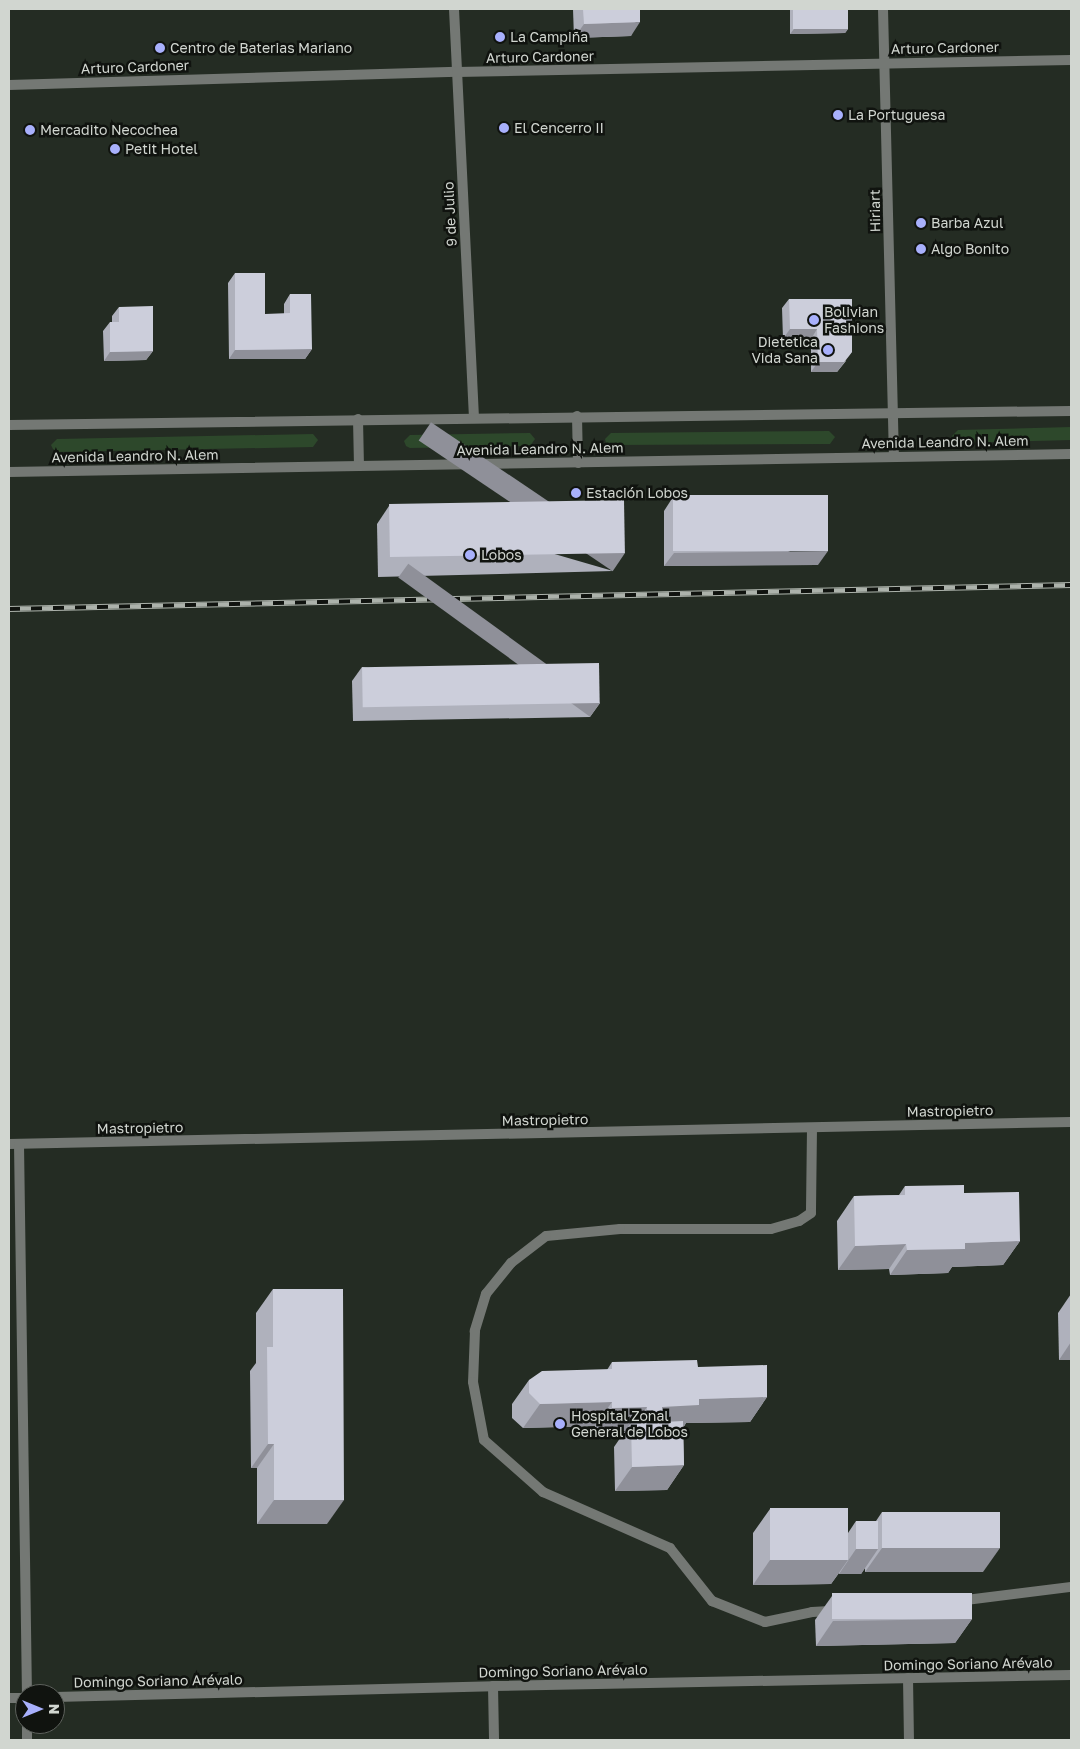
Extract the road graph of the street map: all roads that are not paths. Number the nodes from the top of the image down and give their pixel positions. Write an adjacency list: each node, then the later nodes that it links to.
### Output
1 (454, 9): 5 (street, 9 de Julio)
2 (883, 9): 4 (street, Hiriart)
3 (1071, 60): 4 (street, Arturo Cardoner)
4 (885, 62): 5 (street, Arturo Cardoner); 8 (street, Hiriart)
5 (457, 72): 6 (street, Arturo Cardoner); 10 (street, 9 de Julio)
6 (9, 84)
7 (1071, 411): 8 (street, Avenida Leandro N. Alem)
8 (894, 414): 9 (street, Avenida Leandro N. Alem); 14 (street, Hiriart)
9 (576, 416): 10 (street, Avenida Leandro N. Alem); 15 (street)
10 (474, 418): 11 (street, Avenida Leandro N. Alem)
11 (358, 419): 12 (street, Avenida Leandro N. Alem); 16 (street)
12 (9, 425)
13 (1071, 454): 14 (street, Avenida Leandro N. Alem)
14 (894, 456): 15 (street, Avenida Leandro N. Alem)
15 (578, 462): 16 (street, Avenida Leandro N. Alem)
16 (359, 466): 17 (street, Avenida Leandro N. Alem)
17 (9, 472)
18 (1071, 1122): 19 (street, Mastropietro)
19 (812, 1128): 20 (street, Mastropietro); 23 (street)
20 (14, 1144): 26 (street)
21 (1071, 1586): 22 (street)
22 (943, 1603)
23 (849, 1610)
24 (1071, 1675): 25 (street, Domingo Soriano Arévalo)
25 (908, 1678): 27 (street, Domingo Soriano Arévalo); 30 (street)
26 (27, 1684)
27 (493, 1686): 28 (street, Domingo Soriano Arévalo); 29 (street)
28 (65, 1697)
29 (494, 1740)
30 (909, 1740)

